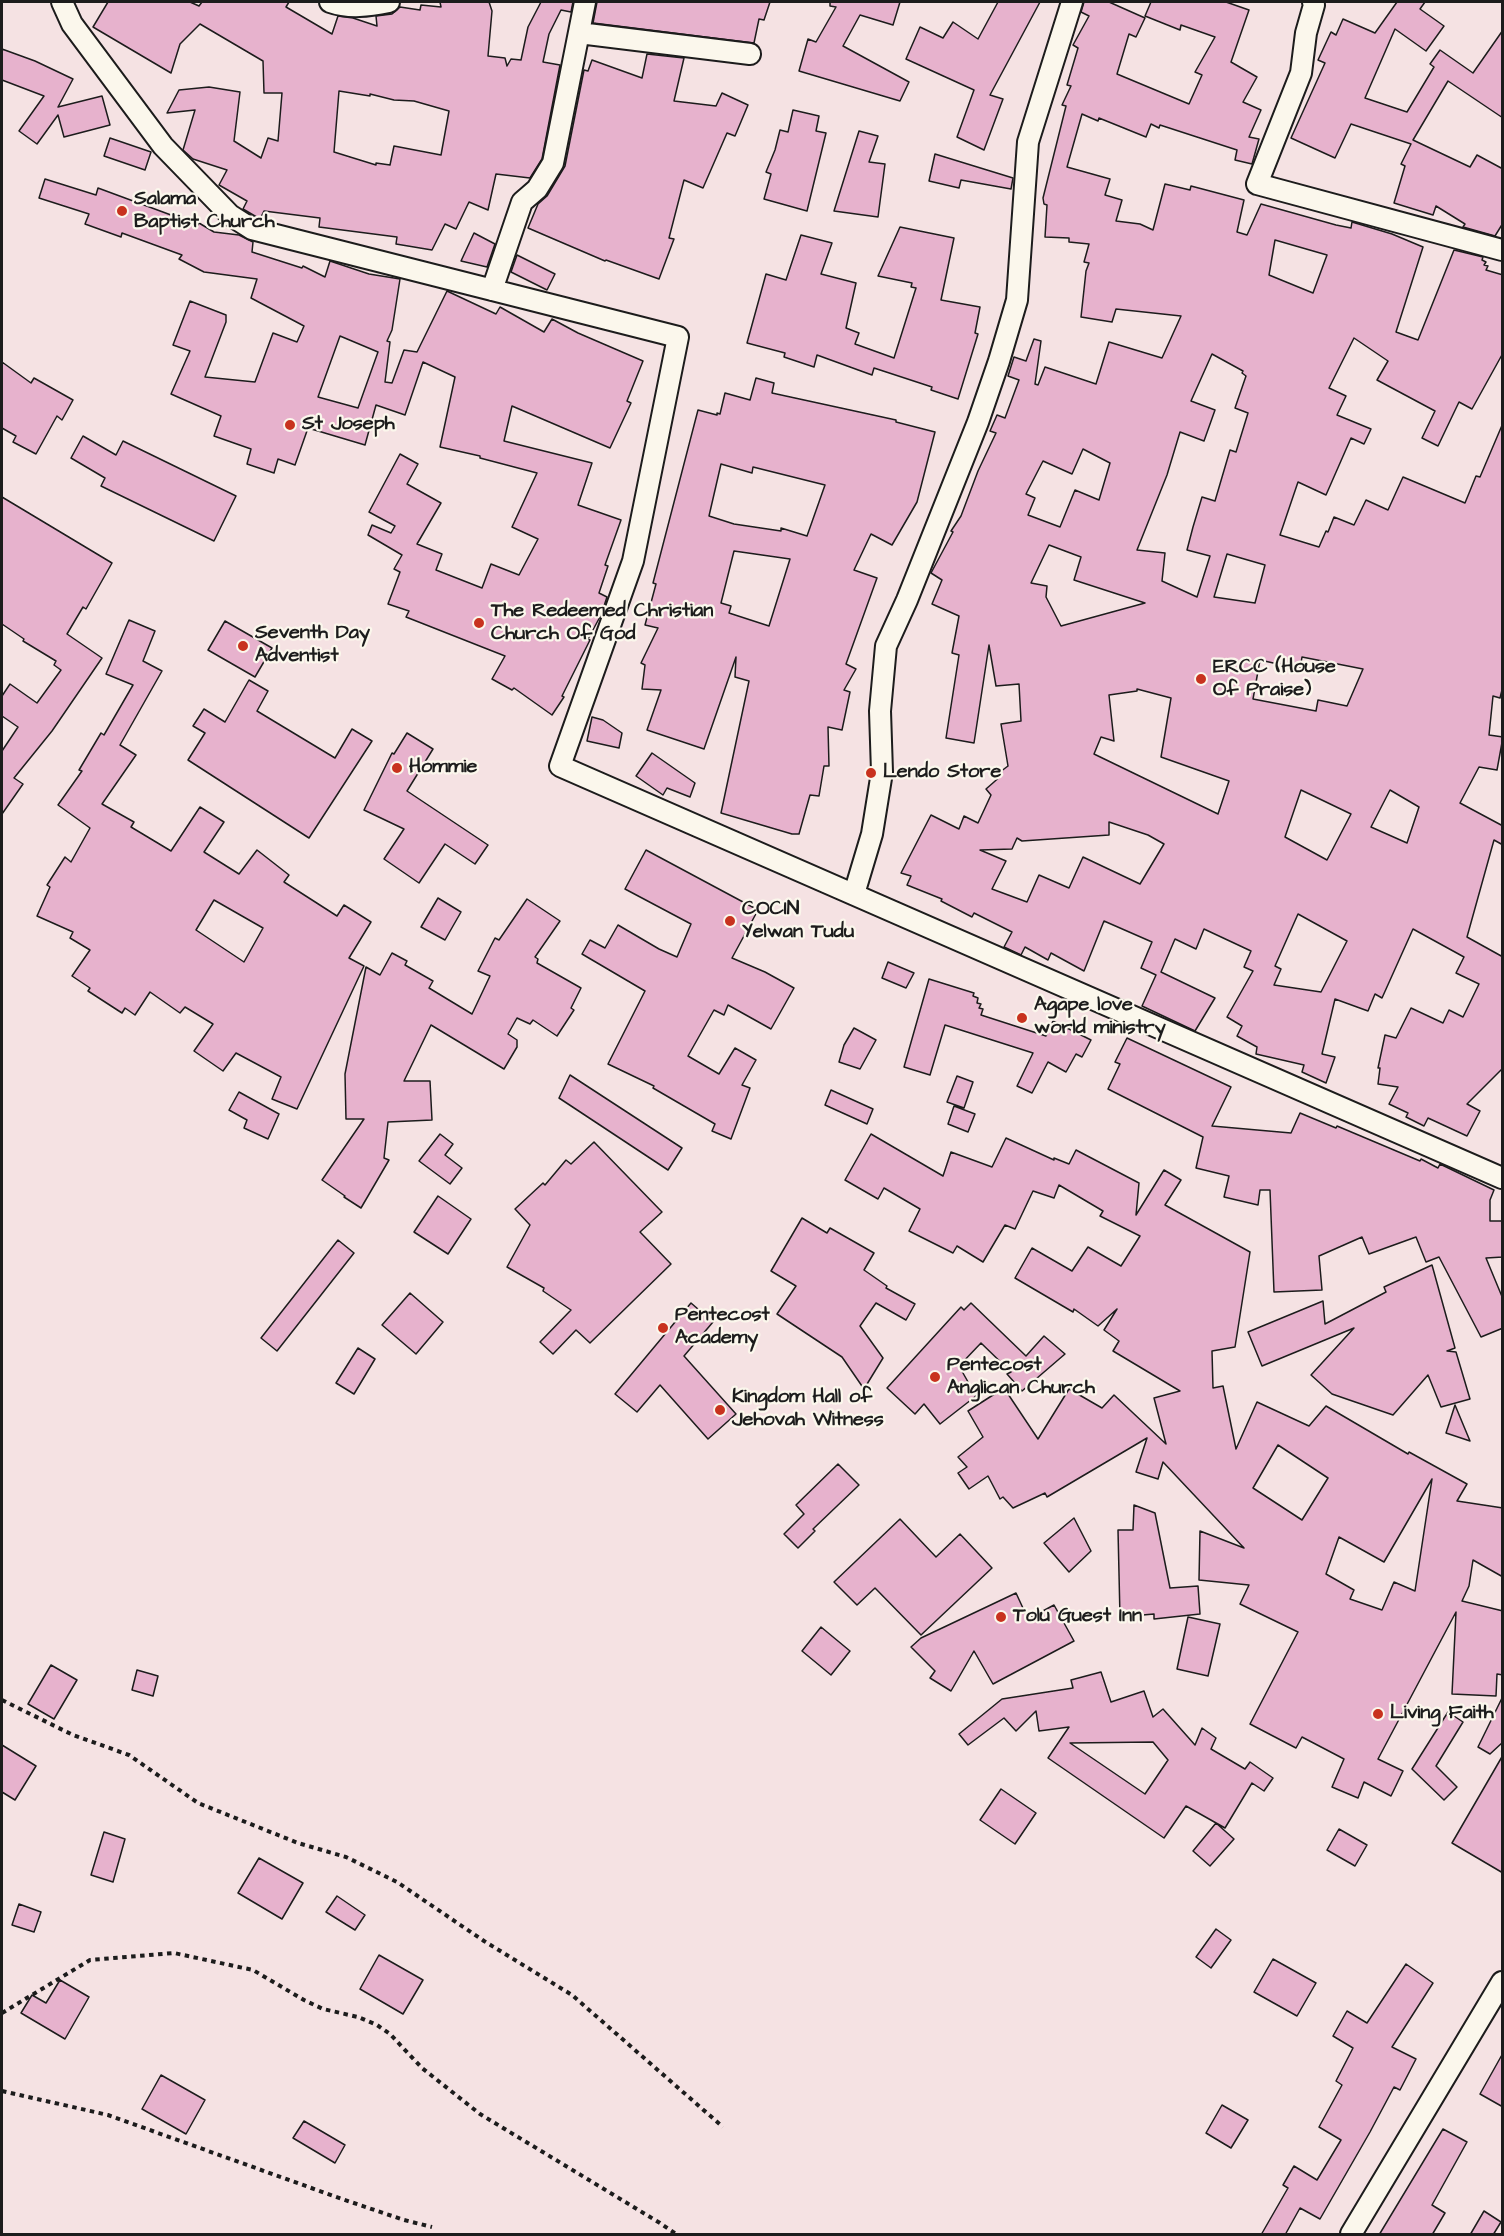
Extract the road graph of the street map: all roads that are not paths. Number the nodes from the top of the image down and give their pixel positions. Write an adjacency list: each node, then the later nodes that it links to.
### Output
1 (62, 2): 10 (street)
2 (330, 2): 3 (street)
3 (389, 2)
4 (585, 2): 7 (street)
5 (1072, 2): 11 (street)
6 (1313, 2): 9 (street)
7 (579, 33): 8 (street); 10 (street)
8 (750, 54)
9 (1503, 250)
10 (492, 290): 11 (street)
11 (854, 894): 12 (street)
12 (1503, 1178)
13 (1503, 1982): 14 (street)
14 (1351, 2235)

